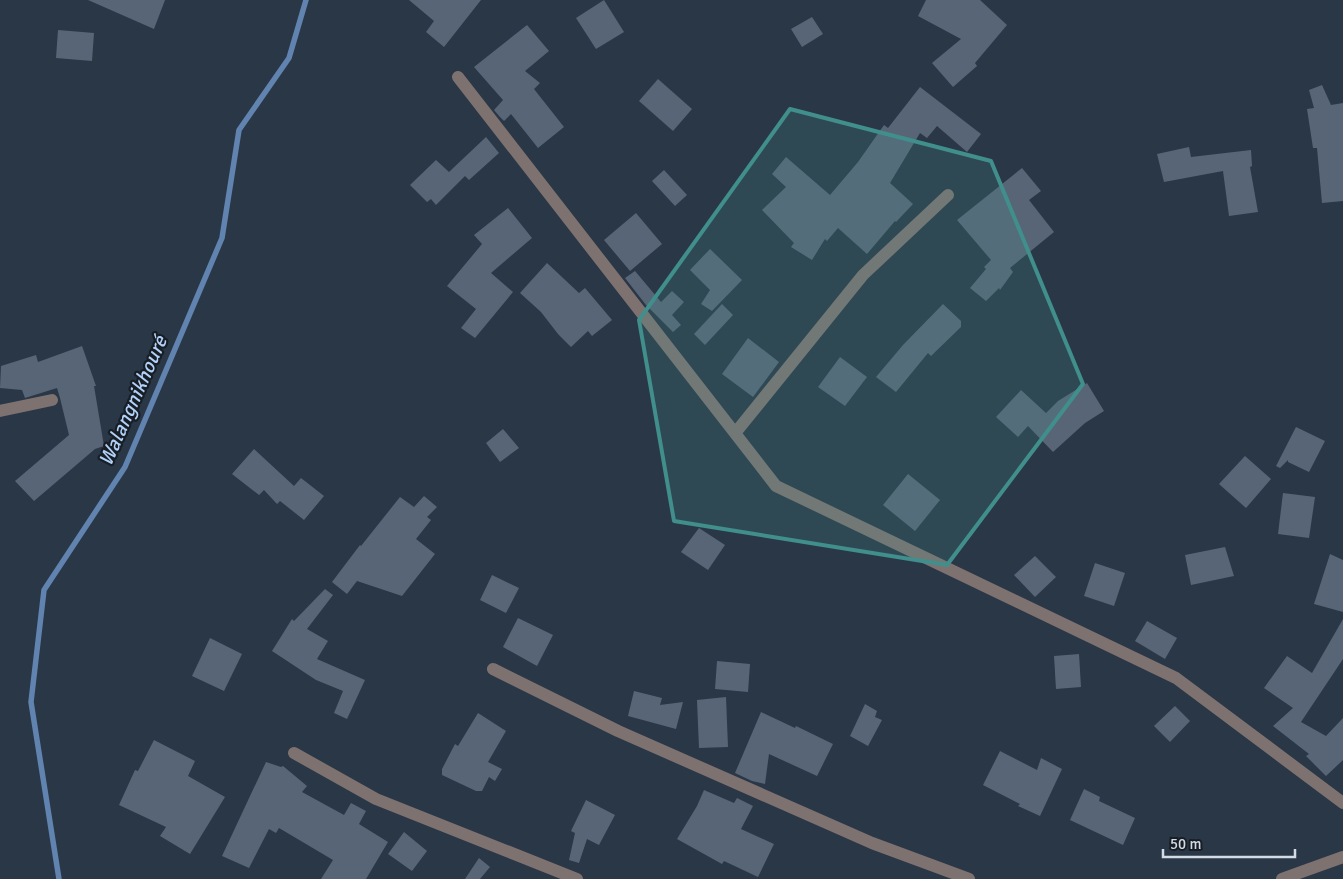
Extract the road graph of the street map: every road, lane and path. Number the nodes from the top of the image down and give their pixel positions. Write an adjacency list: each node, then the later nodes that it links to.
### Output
1 (458, 77): 5 (street)
2 (948, 195): 5 (street)
3 (52, 400): 4 (street)
4 (0, 411)
5 (736, 432): 8 (street)
6 (493, 669): 11 (street)
7 (294, 752): 10 (street)
8 (1343, 803)
9 (1343, 857): 12 (street)
10 (577, 879)
11 (969, 879)
12 (1282, 879)

